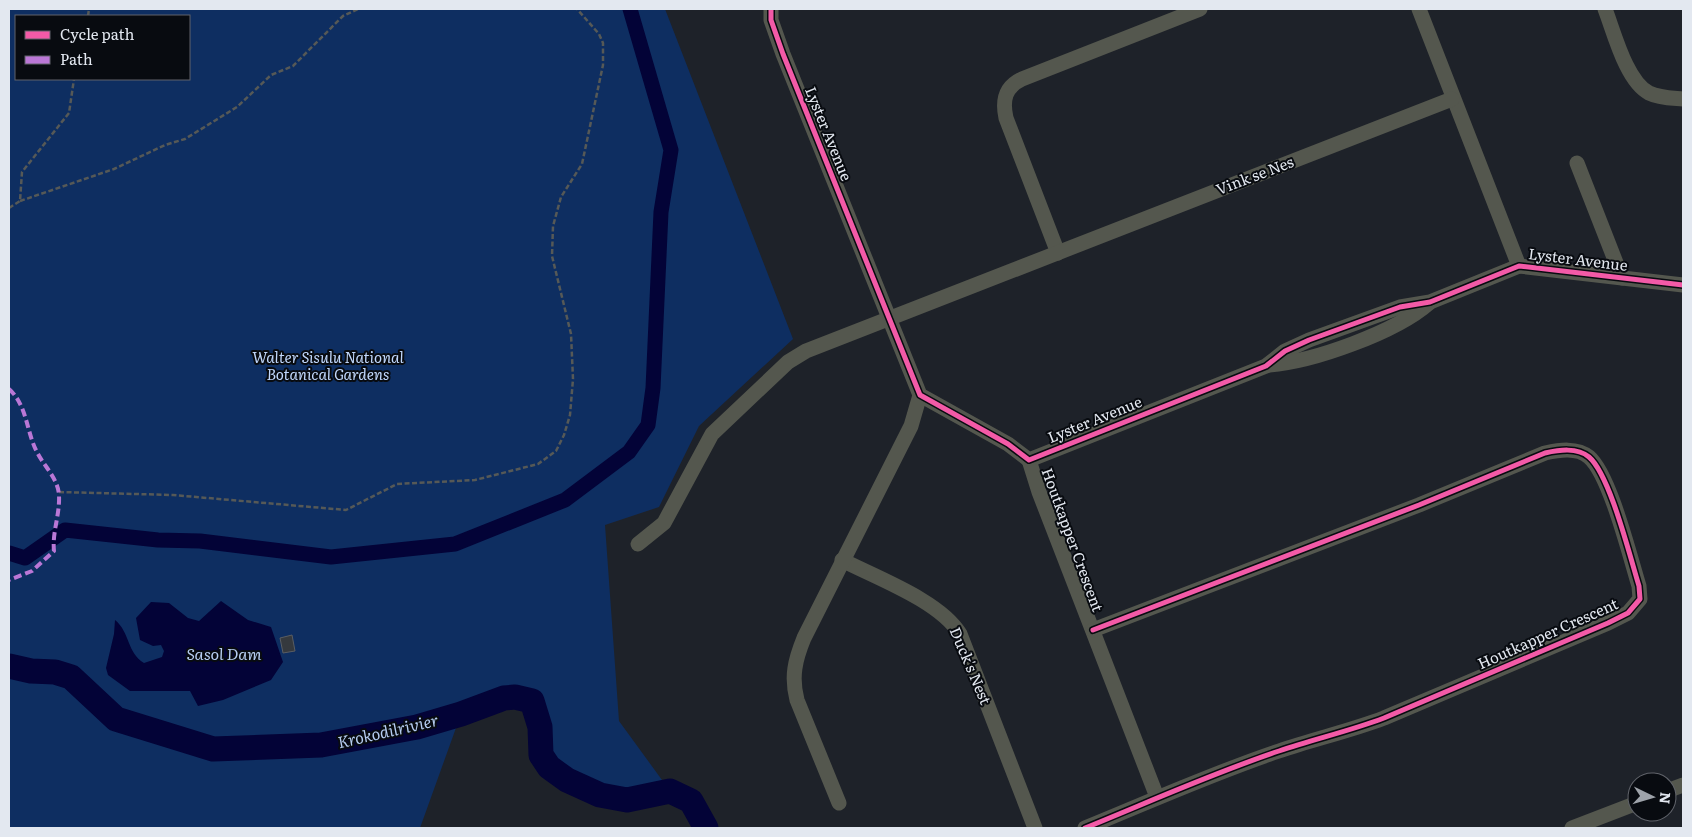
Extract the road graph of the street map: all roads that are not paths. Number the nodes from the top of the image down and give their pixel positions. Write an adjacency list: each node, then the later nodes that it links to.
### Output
1 (771, 9): 12 (street, Lyster Avenue)
2 (1200, 9): 8 (street)
3 (1419, 9): 5 (street)
4 (1605, 9): 6 (street)
5 (1452, 99): 8 (street, Vink se Nes); 9 (street)
6 (1683, 99)
7 (1577, 163): 10 (street)
8 (1058, 253): 12 (street, Vink se Nes)
9 (1519, 266): 10 (street, Lyster Avenue); 14 (street, Lyster Avenue)
10 (1622, 278): 11 (street, Lyster Avenue)
11 (1683, 285)
12 (888, 318): 13 (street, Lyster Avenue); 15 (street, Vink se Nes)
13 (920, 395): 14 (street); 16 (street)
14 (1029, 460): 17 (street, Houtkapper Crescent)
15 (638, 544)
16 (842, 560): 19 (street); 22 (street, Duck's Nest)
17 (1093, 630): 18 (street, Houtkapper Crescent); 18 (street, Houtkapper Crescent)
18 (1157, 797): 23 (street, Houtkapper Crescent)
19 (839, 803)
20 (1627, 807): 21 (street)
21 (1580, 827)
22 (1035, 828)
23 (1085, 828)

